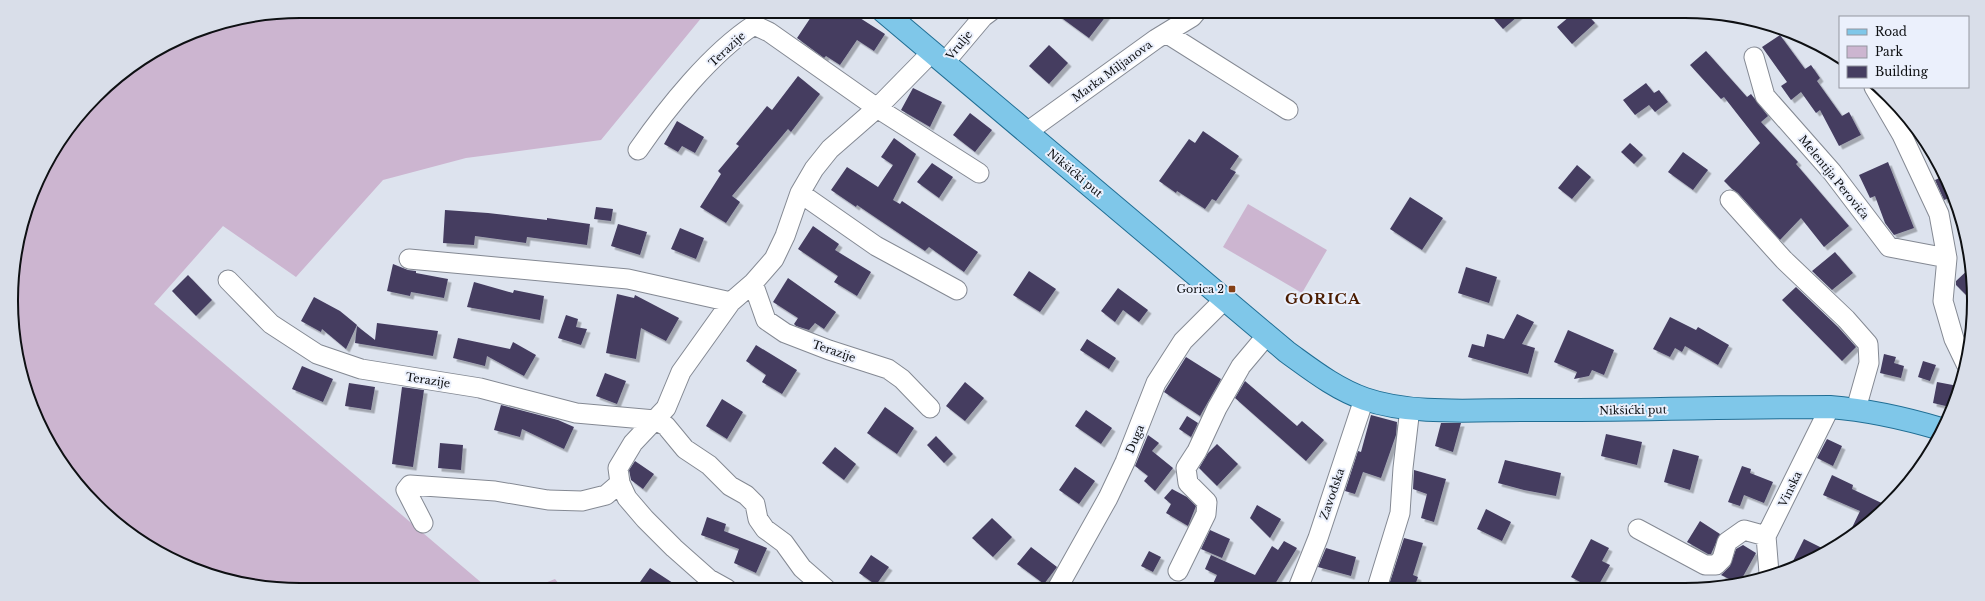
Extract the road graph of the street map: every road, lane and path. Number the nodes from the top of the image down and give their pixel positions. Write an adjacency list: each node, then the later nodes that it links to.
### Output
1 (891, 18): 5 (main road, Nikšićki put)
2 (982, 18): 5 (street, Vrulje)
3 (1190, 18): 4 (street, Marka Miljanova)
4 (1166, 33): 9 (street); 10 (street, Marka Miljanova)
5 (938, 57): 8 (street); 10 (main road, Nikšićki put)
6 (1754, 57): 16 (street, Melentija Perovića)
7 (1880, 97): 16 (street)
8 (877, 108): 11 (street, Terazije); 12 (street, Terazije); 13 (street)
9 (1288, 110)
10 (1027, 132): 20 (main road, Nikšićki put)
11 (638, 150)
12 (979, 173)
13 (800, 193): 18 (street); 19 (street)
14 (1730, 200): 28 (street)
15 (409, 258): 21 (street)
16 (1947, 258): 23 (street)
17 (228, 280): 29 (street, Terazije)
18 (753, 283): 21 (street); 26 (street, Terazije)
19 (957, 290)
20 (1225, 299): 22 (main road, Nikšićki put); 39 (street, Duga)
21 (731, 302): 29 (street)
22 (1267, 335): 24 (main road, Nikšićki put); 36 (street)
23 (1962, 356)
24 (1364, 399): 27 (main road, Nikšićki put); 40 (street, Zavođska)
25 (1830, 407): 27 (main road, Nikšićki put); 28 (main road, Nikšićki put); 34 (street, Vinska)
26 (930, 408)
27 (1410, 408): 41 (street)
28 (1856, 409): 30 (main road, Nikšićki put)
29 (654, 420): 31 (street); 38 (street, Terazije)
30 (1937, 428)
31 (620, 483): 32 (street); 37 (street)
32 (423, 523)
33 (1638, 529): 34 (street)
34 (1766, 536): 35 (street)
35 (1769, 570)
36 (1178, 571)
37 (716, 583)
38 (819, 583)
39 (1060, 583)
40 (1300, 583)
41 (1379, 583)

